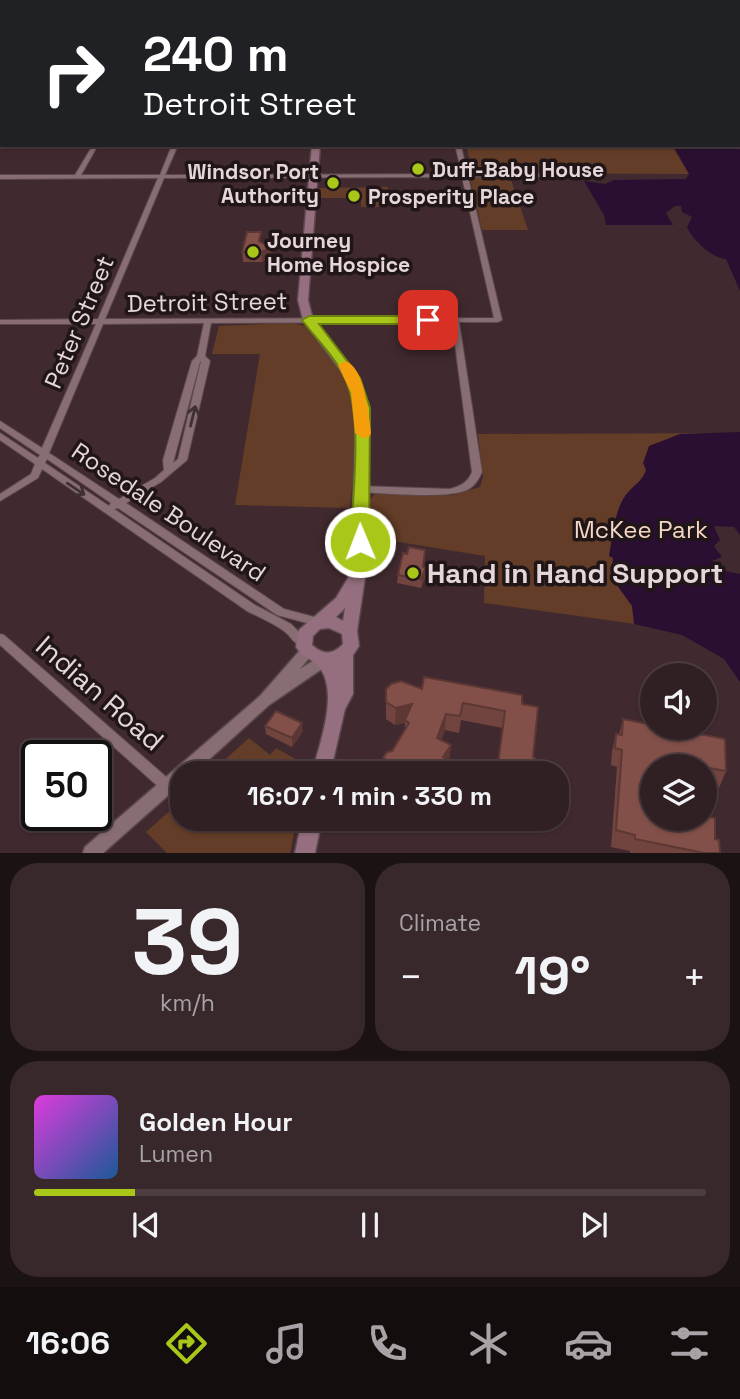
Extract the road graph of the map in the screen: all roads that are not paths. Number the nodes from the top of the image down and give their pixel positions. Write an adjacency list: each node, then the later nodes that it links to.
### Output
1 (95, 147): 9 (street)
2 (174, 147): 10 (street, Peter Street)
3 (316, 147): 6 (main road)
4 (458, 147): 7 (street)
5 (578, 175): 7 (street)
6 (313, 176): 7 (street); 10 (street); 11 (main road)
7 (465, 176): 12 (street, Detroit Street)
8 (0, 177): 9 (street)
9 (77, 177): 10 (street)
10 (162, 177): 15 (street, Peter Street)
11 (309, 320): 12 (street, Detroit Street); 13 (street, Detroit Street); 21 (main road)
12 (455, 320): 21 (street)
13 (208, 321): 15 (street, Detroit Street); 16 (street)
14 (0, 322): 15 (street, Detroit Street)
15 (100, 322): 19 (street, Peter Street)
16 (201, 357): 20 (street); 20 (street, one-way to 16)
17 (0, 424): 19 (street, Rosedale Boulevard)
18 (0, 436): 19 (street, Rosedale Boulevard)
19 (42, 458): 22 (street, Peter Street); 23 (street, Rosedale Boulevard); 24 (street, Rosedale Boulevard, one-way to 24)
20 (168, 470): 23 (street)
21 (359, 489): 25 (main road)
22 (0, 498)
23 (118, 503): 24 (street); 26 (street, Rosedale Boulevard)
24 (107, 510): 29 (street, Rosedale Boulevard)
25 (360, 564): 26 (main road); 27 (main road)
26 (320, 623): 27 (main road); 29 (main road)
27 (349, 631): 30 (main road)
28 (0, 638): 35 (street, Indian Road)
29 (305, 648): 31 (main road); 32 (street)
30 (345, 654): 31 (main road); 33 (main road)
31 (324, 660): 32 (street); 33 (main road)
32 (264, 701): 35 (street)
33 (337, 708): 34 (main road)
34 (324, 761)
35 (167, 786): 37 (street)
36 (310, 831): 38 (main road)
37 (91, 853)
38 (306, 853)

